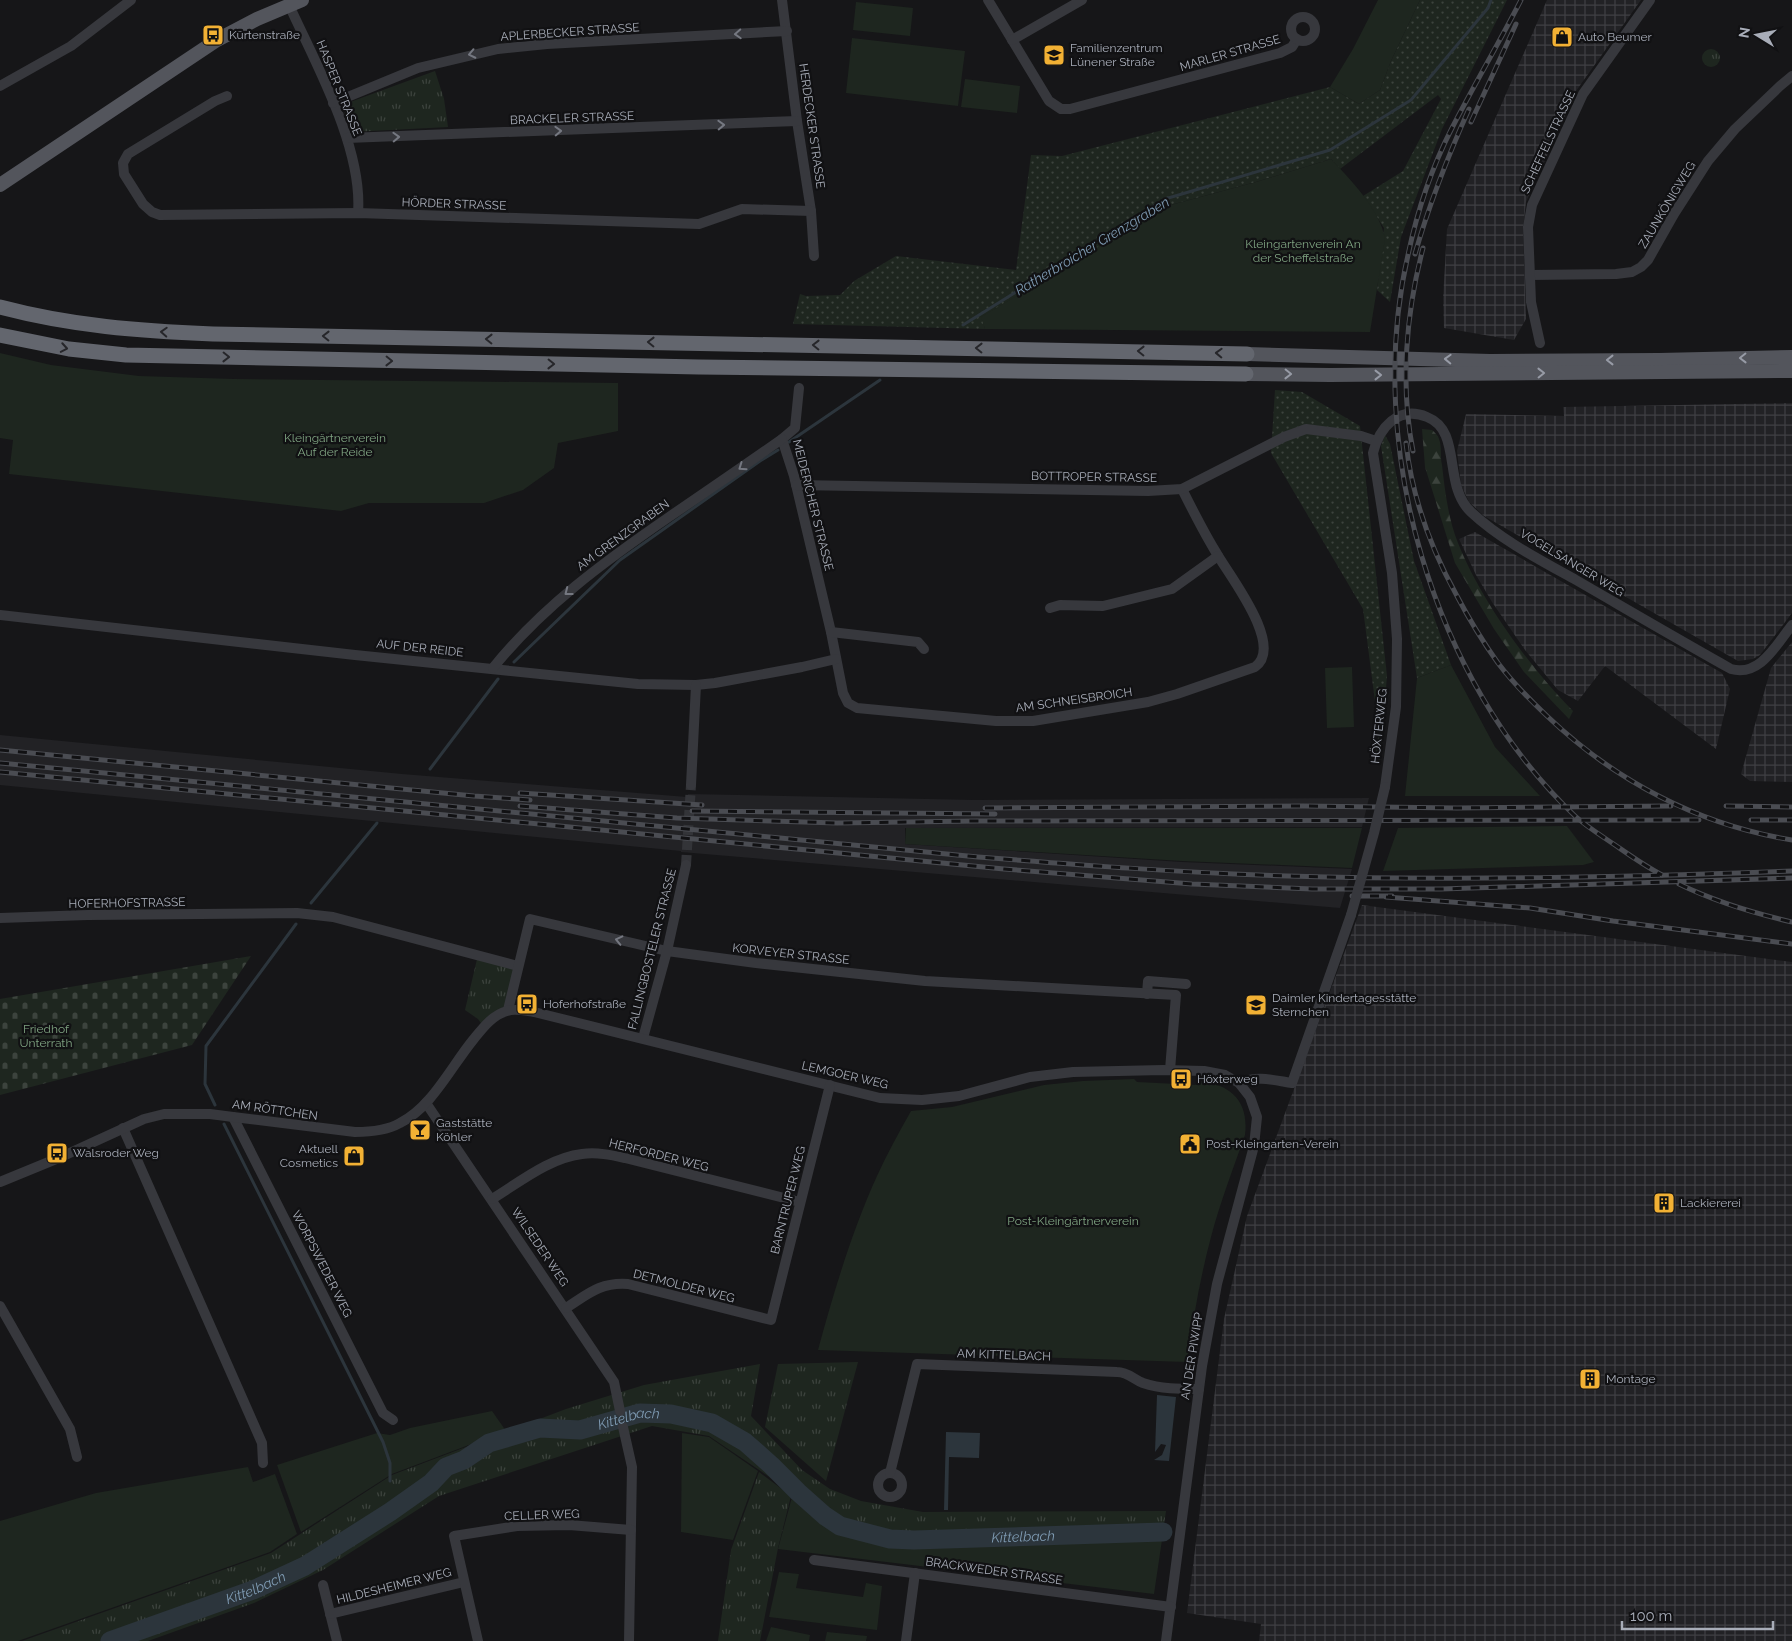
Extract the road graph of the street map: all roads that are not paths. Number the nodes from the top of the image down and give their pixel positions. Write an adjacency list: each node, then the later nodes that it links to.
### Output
1 (131, 0): 12 (street)
2 (302, 0): 7 (main road)
3 (782, 0): 8 (street, HERDECKER STRASSE)
4 (988, 0): 10 (street, MARLER STRASSE)
5 (1082, 0): 10 (street)
6 (1650, 0): 21 (street, SCHEFFELSTRASSE)
7 (289, 5): 14 (street, HASPER STRASSE); 17 (main road)
8 (787, 31): 14 (street, APLERBECKER STRASSE, one-way to 14); 15 (street, HERDECKER STRASSE)
9 (1297, 39): 10 (street, MARLER STRASSE)
10 (1012, 40)
11 (1792, 76): 21 (street, ZAUNKÖNIGWEG)
12 (0, 86)
13 (227, 96): 19 (street, HÖRDER STRASSE)
14 (333, 103): 16 (street, HASPER STRASSE)
15 (797, 121): 16 (street, BRACKELER STRASSE, one-way to 15); 18 (street, HERDECKER STRASSE)
16 (347, 138): 19 (street, HASPER STRASSE)
17 (0, 185)
18 (811, 211): 19 (street, HÖRDER STRASSE); 20 (street, HERDECKER STRASSE)
19 (358, 213)
20 (814, 256)
21 (1530, 275): 24 (street, SCHEFFELSTRASSE)
22 (0, 307): 25 (highway, one-way to 22)
23 (0, 335): 28 (highway, one-way to 28)
24 (1540, 343)
25 (1247, 354): 26 (main road, one-way to 25)
26 (1792, 357)
27 (1792, 371): 28 (main road, one-way to 27)
28 (1246, 374)
29 (799, 388): 30 (street, MEIDERICHER STRASSE)
30 (782, 439): 32 (street, MEIDERICHER STRASSE); 41 (street, AM GRENZGRABEN, one-way to 41)
31 (1376, 441): 33 (street, BOTTROPER STRASSE); 37 (street, VOGELSANGER WEG); 53 (street, HÖXTERWEG, bridge)
32 (796, 485): 33 (street, BOTTROPER STRASSE); 38 (street, MEIDERICHER STRASSE)
33 (1182, 489): 34 (street)
34 (1218, 556): 35 (street); 40 (street, AM SCHNEISBROICH)
35 (1050, 608)
36 (0, 614): 41 (street, AUF DER REIDE)
37 (1792, 625)
38 (831, 632): 39 (street); 40 (street, MEIDERICHER STRASSE)
39 (924, 649)
40 (836, 658): 42 (street, AUF DER REIDE)
41 (493, 668): 42 (street, AUF DER REIDE)
42 (696, 685): 43 (street)
43 (690, 786)
44 (686, 865): 46 (street, FALLINGBOSTELER STRASSE)
45 (0, 918): 47 (street, HOFERHOFSTRASSE)
46 (667, 951): 47 (street, KORVEYER STRASSE, one-way to 47); 48 (street, KORVEYER STRASSE); 51 (street, FALLINGBOSTELER STRASSE)
47 (518, 966): 50 (street, KORVEYER STRASSE)
48 (1147, 994): 49 (street, KORVEYER STRASSE); 49 (street)
49 (1176, 996): 52 (street)
50 (508, 1010): 51 (street, LEMGOER WEG); 55 (street, AM RÖTTCHEN)
51 (643, 1038): 54 (street, LEMGOER WEG)
52 (1170, 1070): 53 (street, LEMGOER WEG); 54 (street, LEMGOER WEG)
53 (1239, 1083): 64 (street, AN DER PIWIPP)
54 (830, 1085): 60 (street, BARNTRUPER WEG)
55 (426, 1103): 56 (street, AM RÖTTCHEN); 59 (street, WILSEDER WEG)
56 (233, 1117): 57 (street, AM RÖTTCHEN); 66 (street, WORPSWEDER WEG)
57 (123, 1128): 58 (street, AM RÖTTCHEN); 69 (street)
58 (0, 1182)
59 (492, 1199): 60 (street, HERFORDER WEG); 62 (street, WILSEDER WEG)
60 (800, 1202): 63 (street, BARNTRUPER WEG)
61 (0, 1306): 68 (street)
62 (566, 1308): 63 (street, DETMOLDER WEG); 65 (street, WILSEDER WEG)
63 (771, 1320)
64 (1199, 1389): 70 (street, AM KITTELBACH); 76 (street, AN DER PIWIPP)
65 (620, 1411)
66 (393, 1420)
67 (623, 1426): 71 (street)
68 (76, 1457)
69 (263, 1462)
70 (890, 1473)
71 (631, 1530): 74 (street, CELLER WEG); 80 (street)
72 (814, 1560): 73 (street, BRACKWEDER STRASSE)
73 (915, 1573): 76 (street, BRACKWEDER STRASSE); 81 (street)
74 (464, 1582): 77 (street, HILDESHEIMER WEG); 79 (street)
75 (323, 1585): 77 (street)
76 (1171, 1607): 82 (street, AN DER PIWIPP)
77 (330, 1614): 78 (street)
78 (337, 1641)
79 (478, 1641)
80 (629, 1641)
81 (906, 1641)
82 (1166, 1641)

